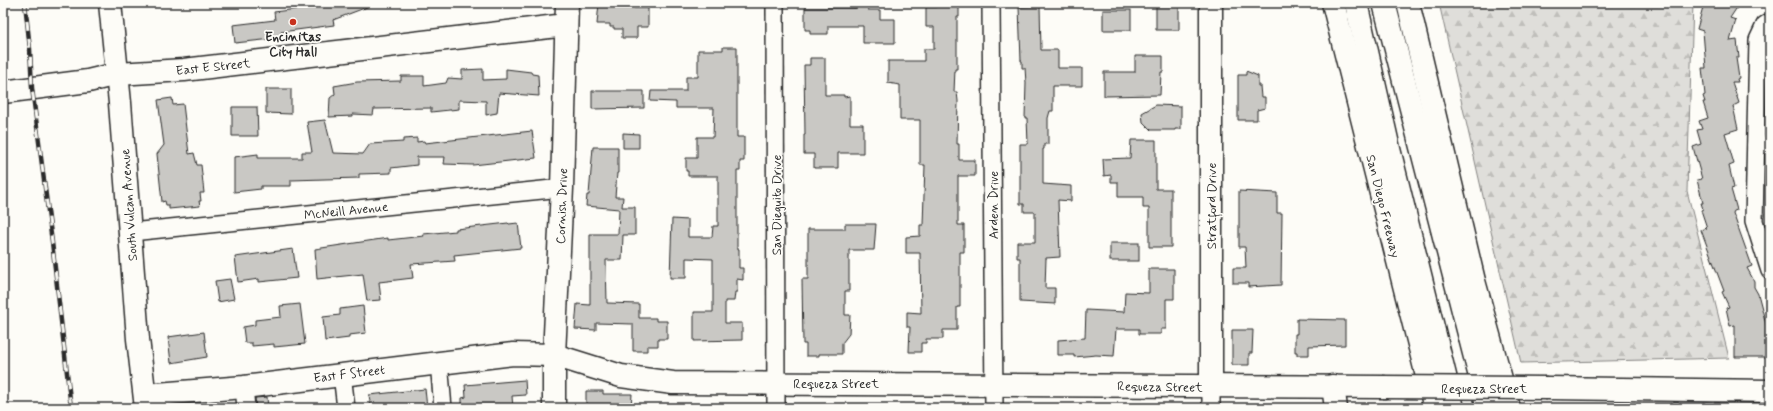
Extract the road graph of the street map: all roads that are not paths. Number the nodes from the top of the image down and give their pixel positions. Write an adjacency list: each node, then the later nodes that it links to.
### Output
1 (110, 3): 13 (main road, South Vulcan Avenue)
2 (567, 3): 12 (main road, Cornish Drive)
3 (775, 3): 24 (street, San Dieguito Drive)
4 (991, 3): 25 (street, Arden Drive)
5 (1211, 3): 26 (main road, Stratford Drive)
6 (1325, 3): 16 (main road)
7 (1333, 3): 16 (main road, San Diego Freeway)
8 (1356, 3): 39 (main road)
9 (1384, 3): 40 (main road)
10 (1408, 3): 41 (main road)
11 (1770, 22): 15 (street)
12 (566, 25): 13 (main road, East E Street); 17 (main road, Cornish Drive)
13 (117, 74): 14 (main road, East E Street); 18 (main road, South Vulcan Avenue)
14 (3, 92)
15 (1763, 145): 19 (street)
16 (1378, 179): 38 (main road, San Diego Freeway)
17 (562, 188): 18 (street, McNeill Avenue); 21 (main road, Cornish Drive)
18 (131, 232): 30 (main road, South Vulcan Avenue)
19 (1767, 254): 20 (street)
20 (1770, 271)
21 (554, 355): 22 (main road, East F Street); 24 (main road, Requeza Street); 33 (main road, Cornish Drive)
22 (439, 362): 23 (main road, East F Street); 32 (street)
23 (342, 374): 29 (main road, East F Street); 31 (street)
24 (776, 383): 25 (main road, Requeza Street); 34 (street, San Dieguito Drive)
25 (994, 384): 26 (main road, Requeza Street); 35 (street, Arden Drive)
26 (1211, 386): 27 (main road, Requeza Street); 36 (street, Stratford Drive)
27 (1333, 386): 28 (main road, Requeza Street, bridge); 37 (main road)
28 (1770, 390)
29 (245, 397): 30 (main road, East F Street)
30 (145, 401)
31 (346, 408)
32 (443, 408)
33 (554, 408)
34 (776, 408)
35 (994, 408)
36 (1211, 408)
37 (1336, 408)
38 (1435, 408)
39 (1454, 408)
40 (1488, 408)
41 (1508, 408)

